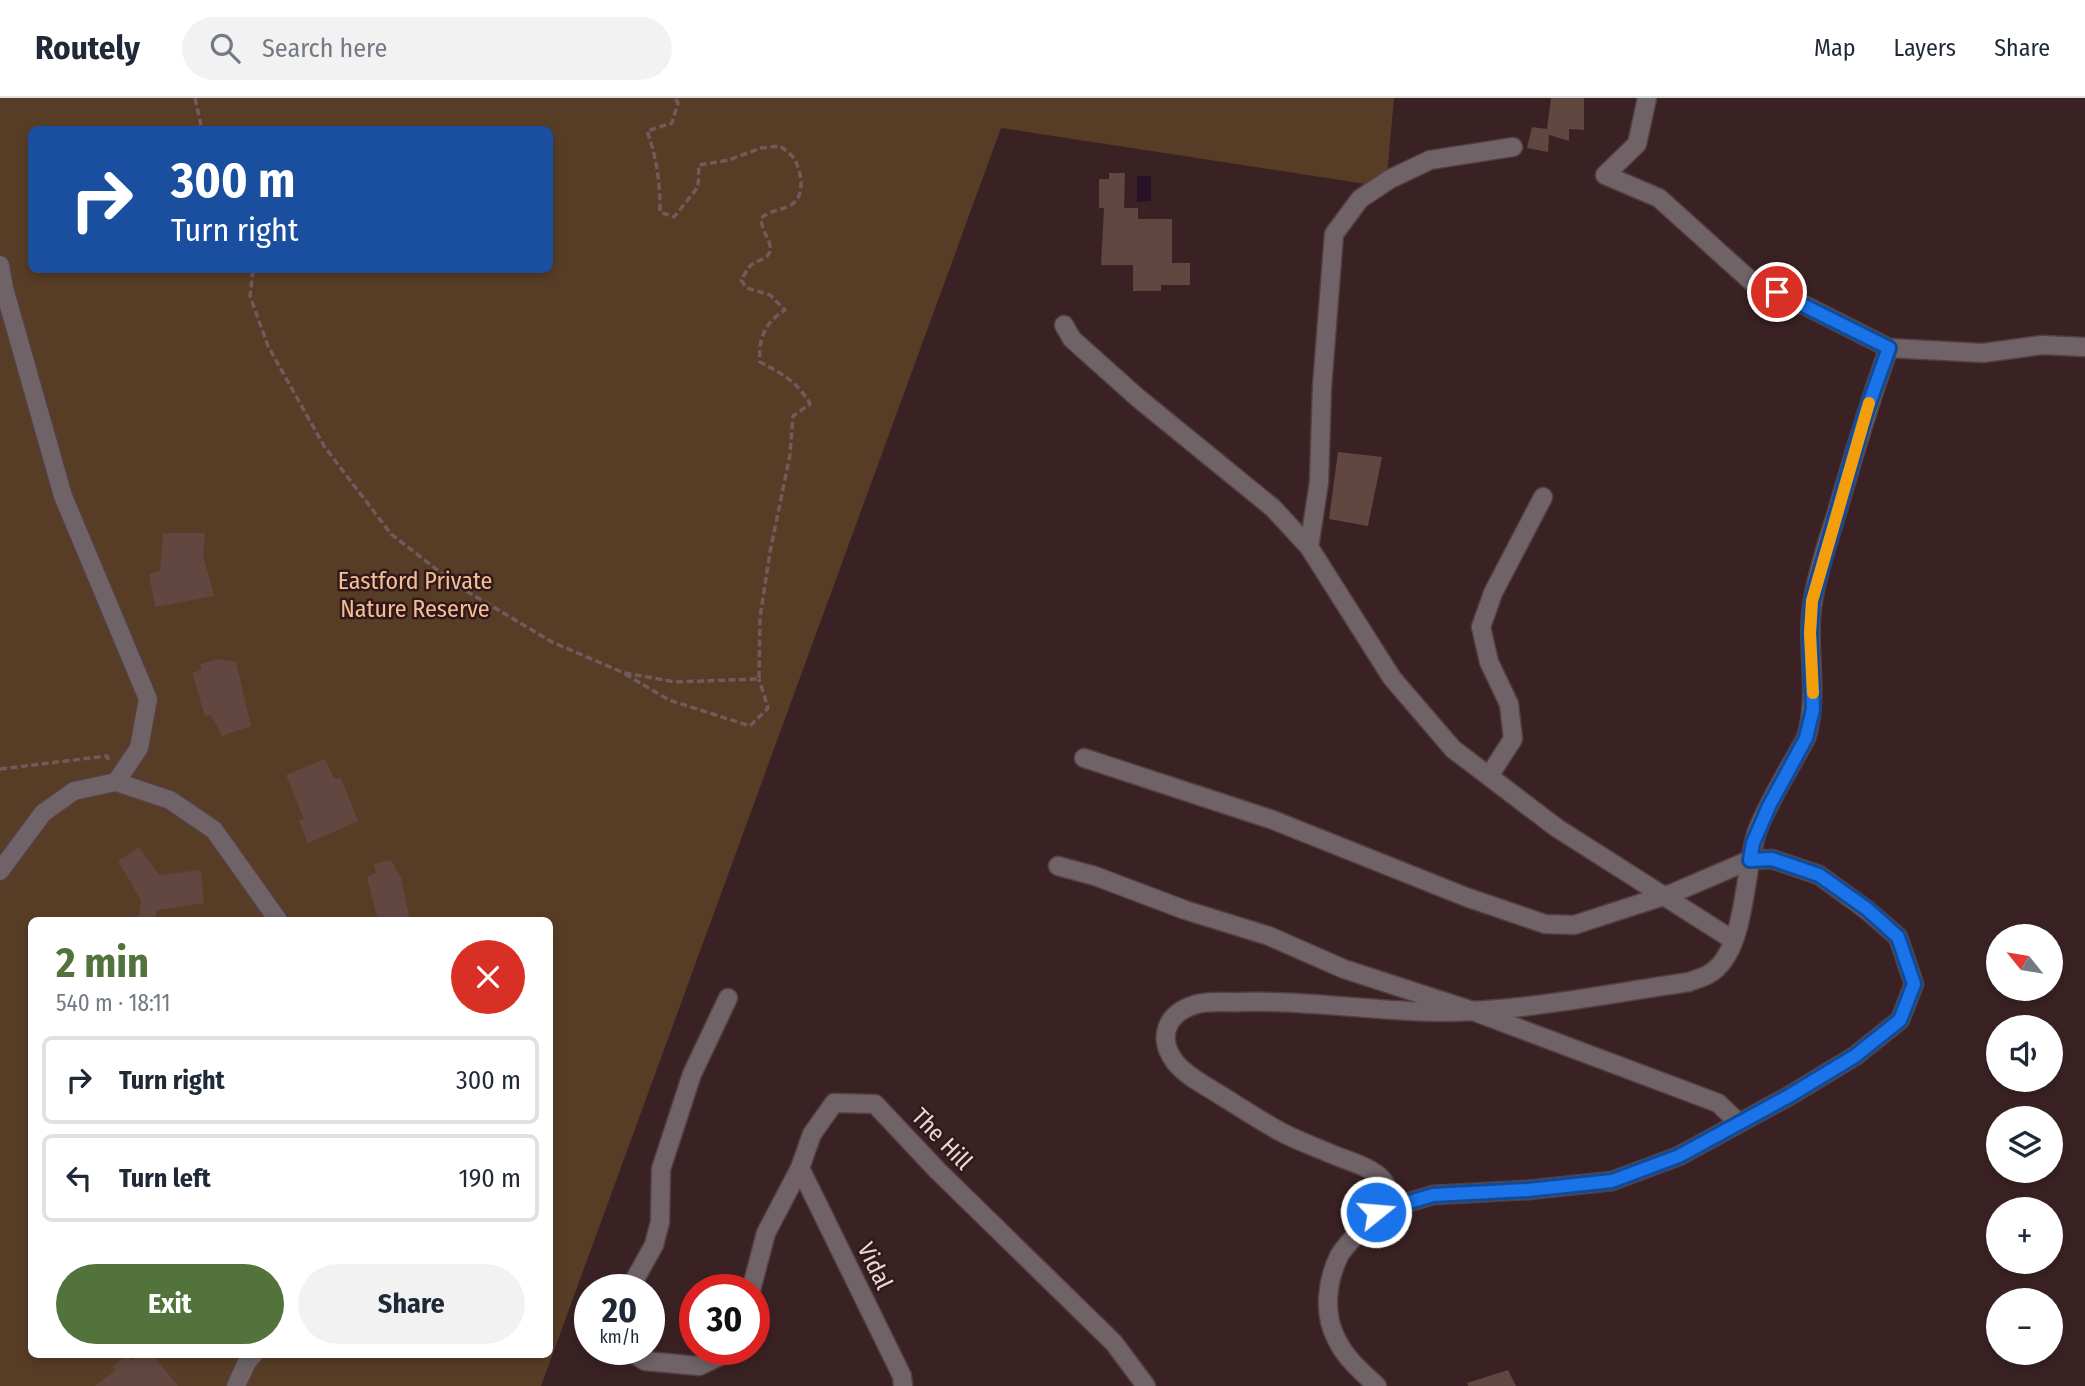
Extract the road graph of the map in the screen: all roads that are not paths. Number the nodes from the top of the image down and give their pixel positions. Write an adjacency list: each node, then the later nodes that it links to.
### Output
1 (1647, 98): 6 (street)
2 (1513, 147): 8 (street)
3 (0, 265): 11 (street)
4 (1064, 325): 8 (street)
5 (2085, 347): 6 (street)
6 (1889, 348): 12 (street)
7 (1543, 497): 10 (street)
8 (1309, 547): 10 (street)
9 (1084, 758): 15 (street)
10 (1489, 776): 15 (street)
11 (116, 782): 14 (street); 16 (street)
12 (1750, 860): 15 (street); 17 (street); 20 (street)
13 (1058, 866): 19 (street)
14 (0, 871)
15 (1663, 896): 17 (street)
16 (276, 917)
17 (1733, 940): 19 (street)
18 (728, 998): 23 (street)
19 (1470, 1010): 20 (street); 22 (street)
20 (1738, 1122): 22 (street)
21 (800, 1168): 24 (street, The Hill); 27 (street, Vidal); 28 (street, The Hill)
22 (1376, 1212): 29 (street)
23 (638, 1274)
24 (755, 1274)
25 (250, 1358): 26 (street)
26 (236, 1386)
27 (903, 1386)
28 (1146, 1386)
29 (1377, 1386)

